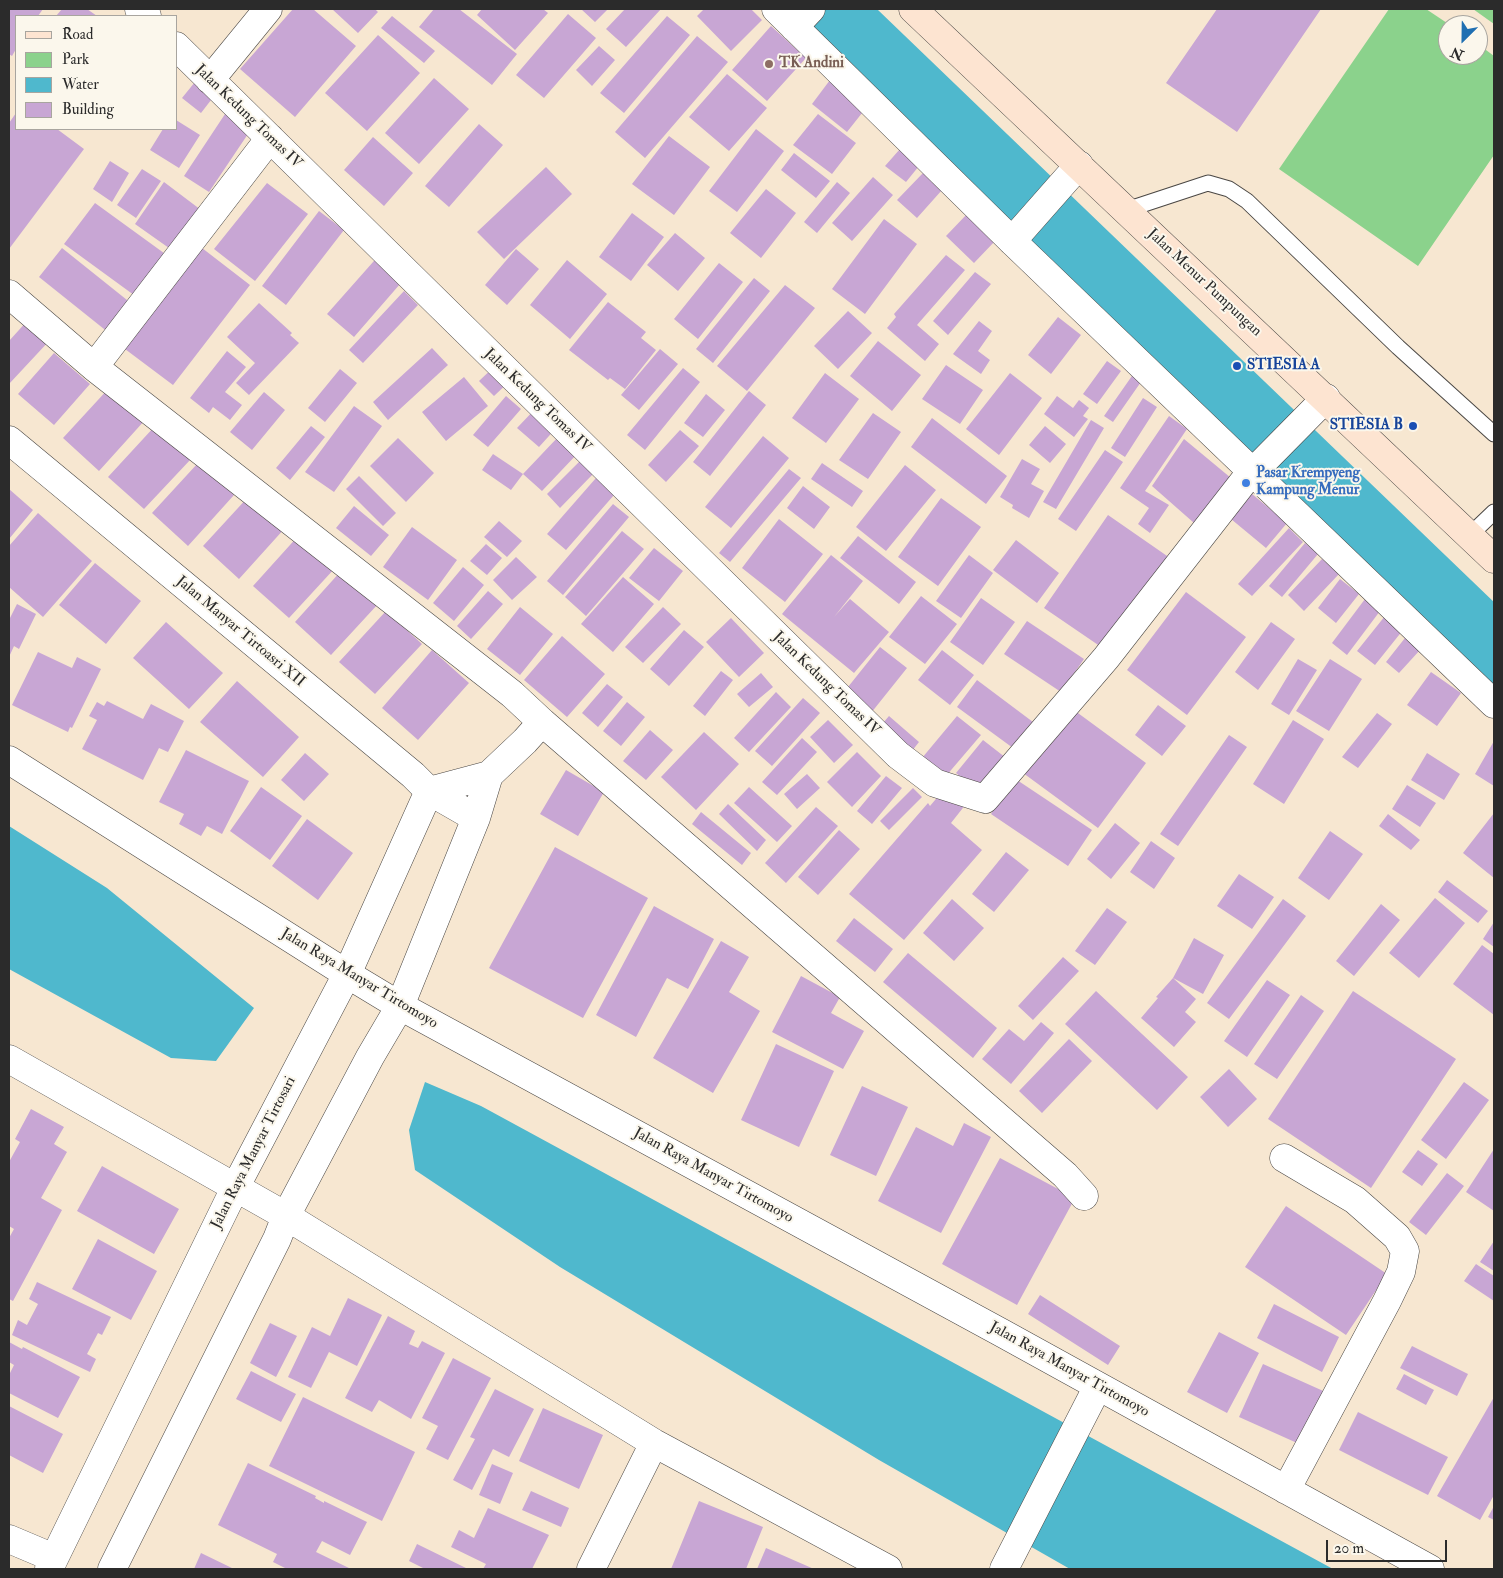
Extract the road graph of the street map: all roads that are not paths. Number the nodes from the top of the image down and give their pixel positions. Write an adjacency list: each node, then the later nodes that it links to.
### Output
1 (268, 9): 5 (street)
2 (914, 9): 7 (street, Jalan Menur Pumpungan)
3 (797, 15): 9 (street)
4 (178, 48): 5 (street, Jalan Kedung Tomas IV)
5 (210, 80): 6 (street, Jalan Kedung Tomas IV)
6 (270, 138): 11 (street); 15 (street, Jalan Kedung Tomas IV)
7 (1079, 165): 8 (street, Jalan Menur Pumpungan); 9 (street)
8 (1126, 210): 12 (street, Jalan Menur Pumpungan); 13 (lane)
9 (1017, 236): 15 (street)
10 (9, 294): 11 (street)
11 (94, 367): 20 (street)
12 (1326, 398): 15 (street); 17 (street, Jalan Menur Pumpungan)
13 (1494, 434)
14 (9, 440): 23 (street, Jalan Manyar Tirtoasri XII)
15 (1257, 467): 19 (street)
16 (1494, 512): 17 (lane)
17 (1470, 535): 18 (street, Jalan Menur Pumpungan)
18 (1494, 559)
19 (1494, 704)
20 (534, 730): 22 (street); 30 (street)
21 (9, 760): 25 (street, Jalan Raya Manyar Tirtomoyo)
22 (489, 775): 23 (street); 24 (street)
23 (429, 791): 24 (street, Jalan Manyar Tirtoasri XII); 25 (street, Jalan Raya Manyar Tirtosari)
24 (476, 818): 26 (street)
25 (346, 974): 26 (street, Jalan Raya Manyar Tirtomoyo); 29 (street, Jalan Raya Manyar Tirtosari)
26 (400, 1006): 31 (street); 32 (street, Jalan Raya Manyar Tirtomoyo)
27 (9, 1059): 29 (street)
28 (1284, 1158): 34 (street)
29 (235, 1188): 31 (street); 36 (street, Jalan Raya Manyar Tirtosari)
30 (1084, 1196)
31 (286, 1216): 33 (street); 37 (street)
32 (1098, 1386): 34 (street, Jalan Raya Manyar Tirtomoyo); 40 (street)
33 (654, 1443): 38 (street); 39 (street)
34 (1286, 1490): 41 (street, Jalan Raya Manyar Tirtomoyo)
35 (9, 1540): 36 (street)
36 (52, 1564)
37 (112, 1569)
38 (591, 1569)
39 (888, 1569)
40 (1004, 1569)
41 (1430, 1569)

